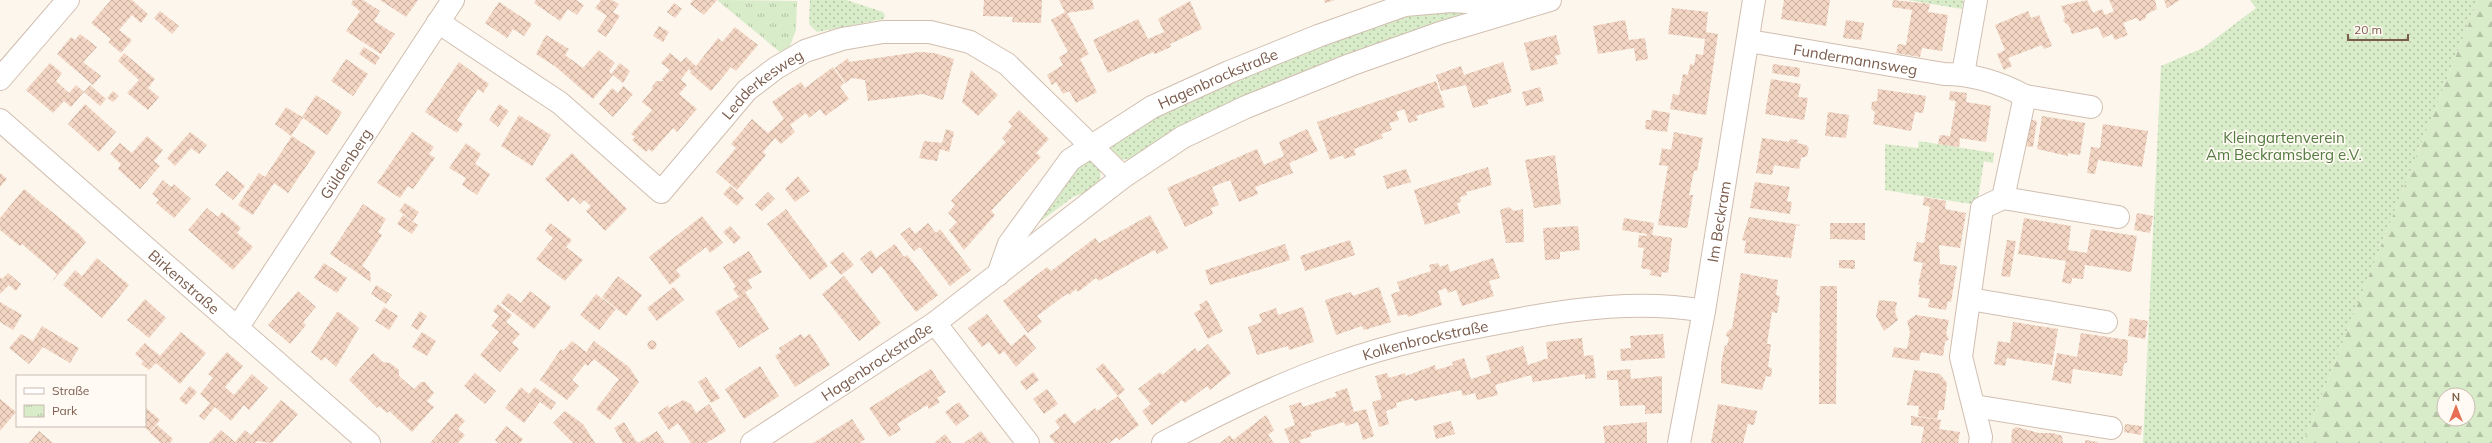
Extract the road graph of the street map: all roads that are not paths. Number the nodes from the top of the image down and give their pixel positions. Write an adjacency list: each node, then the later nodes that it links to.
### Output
1 (68, 0): 10 (street)
2 (453, 0): 7 (street, Güldenberg)
3 (1550, 0): 6 (street, Hagenbrockstraße)
4 (1754, 0): 8 (street, Im Beckram)
5 (1977, 0): 9 (street)
6 (1509, 11): 14 (street, Hagenbrockstraße); 15 (street, Hagenbrockstraße)
7 (438, 22): 14 (street, Ledderkesweg); 23 (street, Güldenberg)
8 (1749, 41): 9 (street, Fundermannsweg); 20 (street, Im Beckram)
9 (1963, 74): 11 (street, Fundermannsweg)
10 (0, 79)
11 (2025, 96): 12 (street, Fundermannsweg); 16 (street)
12 (2091, 107)
13 (0, 120): 23 (street, Birkenstraße)
14 (1092, 145): 15 (street, Ledderkesweg); 18 (street, Hagenbrockstraße)
15 (1123, 177): 18 (street, Hagenbrockstraße)
16 (2003, 198): 17 (street); 19 (street)
17 (2118, 217)
18 (998, 275): 22 (street, Hagenbrockstraße)
19 (1970, 299): 21 (street); 24 (street)
20 (1704, 311): 29 (street, Kolkenbrockstraße); 30 (street, Im Beckram)
21 (2106, 322)
22 (935, 323): 27 (street, Hagenbrockstraße); 28 (street)
23 (237, 328): 26 (street, Birkenstraße)
24 (1974, 406): 25 (street); 31 (street)
25 (2111, 428)
26 (369, 443)
27 (752, 443)
28 (1028, 443)
29 (1163, 443)
30 (1679, 443)
31 (1980, 443)

